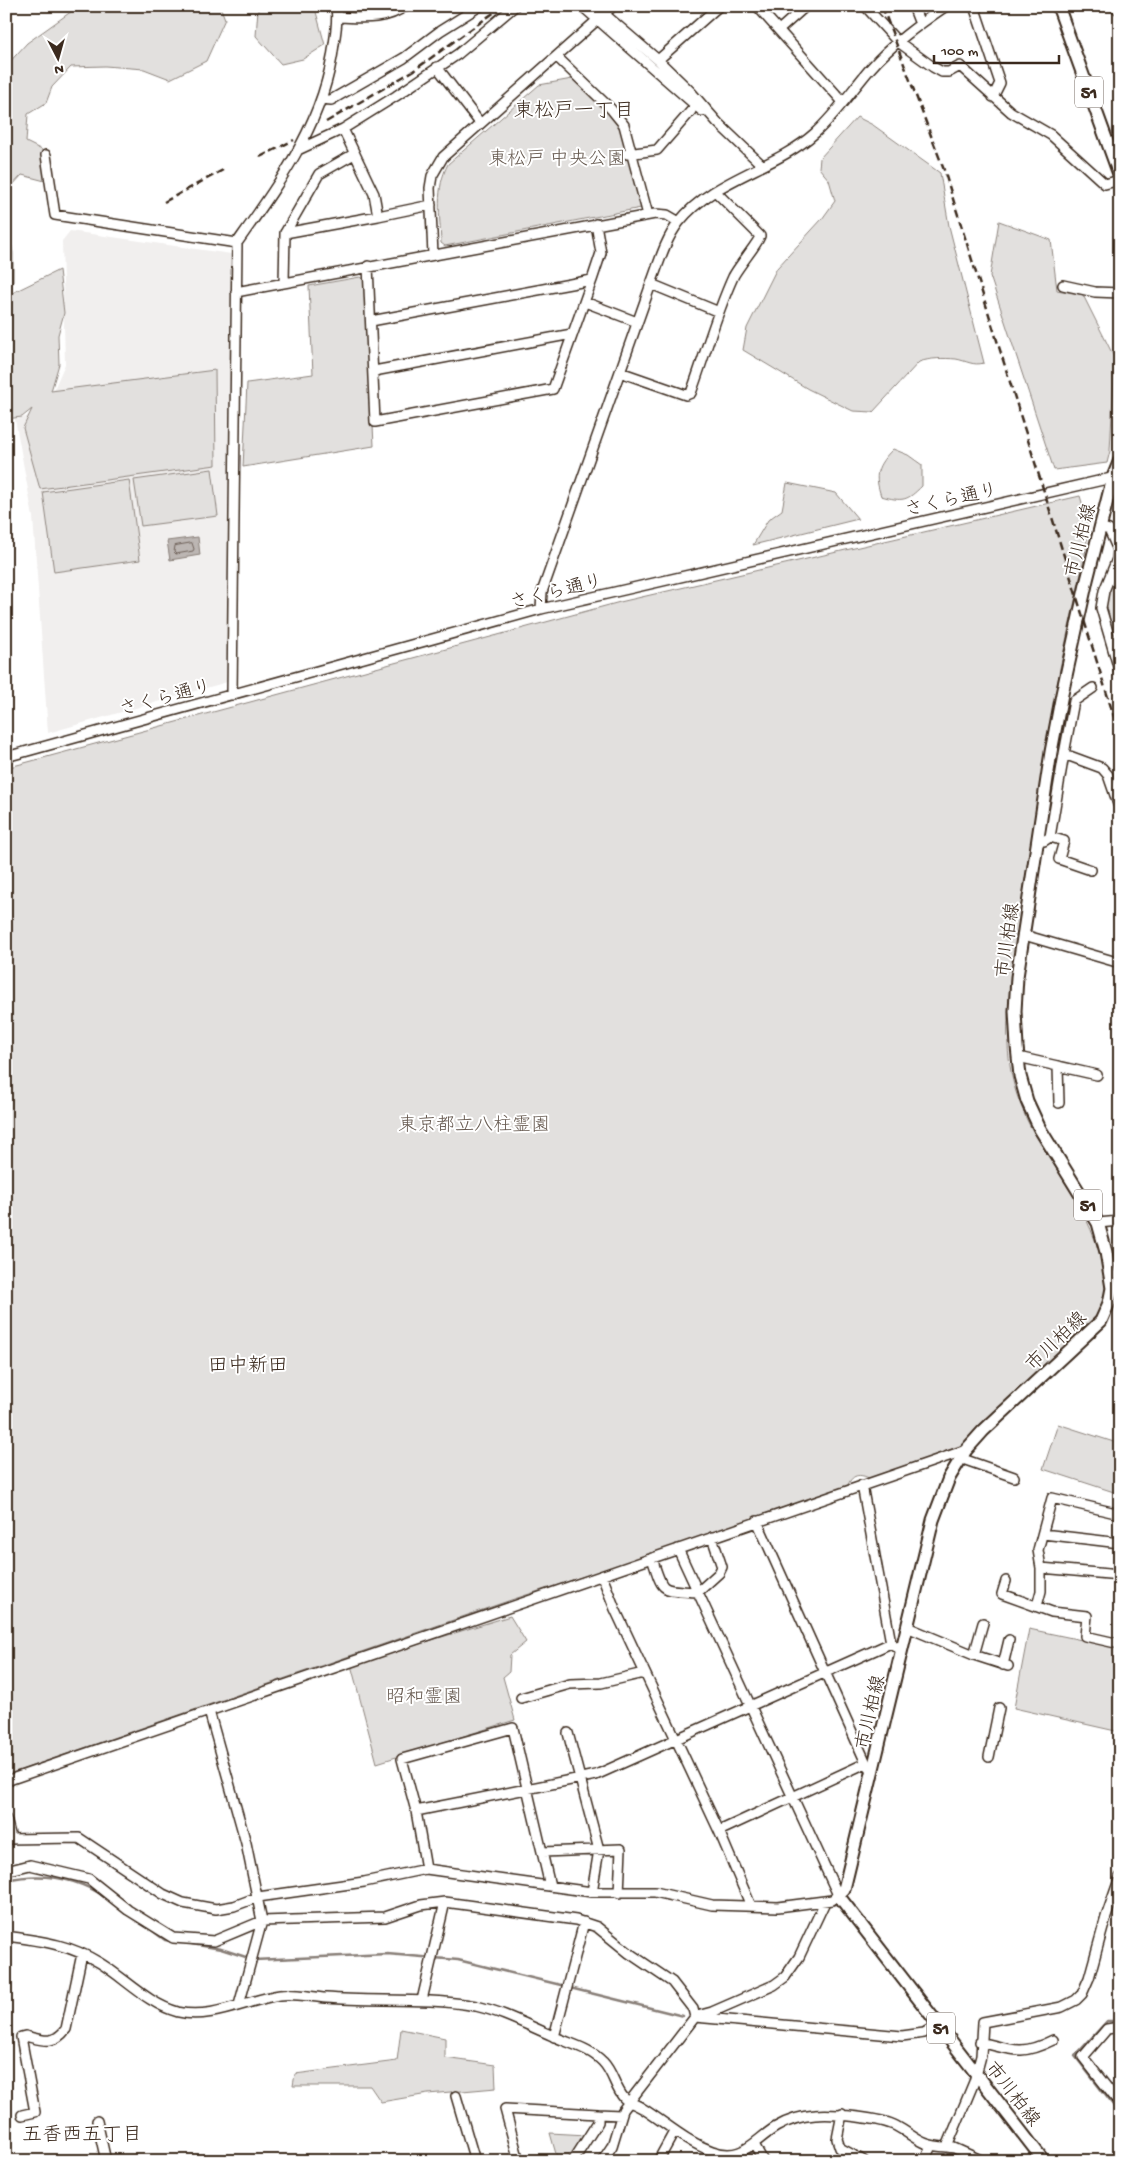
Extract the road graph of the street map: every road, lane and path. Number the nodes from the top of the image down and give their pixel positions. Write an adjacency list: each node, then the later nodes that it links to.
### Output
1 (336, 6): 18 (street)
2 (405, 6): 18 (street)
3 (480, 6): 27 (street)
4 (515, 6): 25 (street)
5 (582, 6): 19 (street)
6 (595, 6): 19 (street)
7 (613, 6): 19 (street)
8 (719, 6): 24 (street)
9 (757, 6): 21 (street)
10 (806, 6): 21 (street)
11 (866, 6): 22 (street)
12 (913, 6): 20 (street)
13 (946, 6): 20 (street)
14 (974, 6): 26 (street)
15 (1058, 6): 38 (main road, 51)
16 (1114, 6): 17 (street)
17 (1120, 11)
18 (338, 17): 27 (street)
19 (601, 17): 23 (street); 24 (street); 31 (street)
20 (920, 24): 22 (street)
21 (778, 30): 28 (street)
22 (897, 41): 26 (street); 28 (street)
23 (557, 57): 30 (street); 35 (street)
24 (658, 60): 31 (street)
25 (437, 67): 30 (street); 32 (street)
26 (993, 97): 38 (street)
27 (321, 98): 33 (street)
28 (843, 102): 37 (street)
29 (691, 111): 35 (street)
30 (480, 123): 40 (street)
31 (718, 123): 37 (street)
32 (342, 129): 33 (street); 34 (street)
33 (300, 149): 46 (street)
34 (354, 154): 42 (street); 45 (street)
35 (629, 154): 41 (street)
36 (46, 155): 46 (street)
37 (762, 165): 39 (street)
38 (1120, 179)
39 (715, 191): 43 (street); 56 (street)
40 (430, 206): 42 (street); 47 (street)
41 (648, 215): 43 (street); 44 (street)
42 (378, 216): 45 (street)
43 (679, 222): 51 (street)
44 (596, 224): 47 (street); 49 (street)
45 (285, 233): 50 (street)
46 (237, 243): 53 (street)
47 (433, 255): 48 (street)
48 (368, 266): 50 (street); 57 (street)
49 (592, 280): 55 (street); 57 (street)
50 (284, 283): 53 (street)
51 (651, 284): 56 (street); 58 (street)
52 (1063, 285): 54 (street)
53 (236, 292): 68 (street)
54 (1120, 293)
55 (585, 302): 58 (street); 59 (street)
56 (720, 312): 61 (street)
57 (371, 321): 60 (street)
58 (637, 322): 61 (street)
59 (572, 334): 60 (street); 60 (street)
60 (374, 371)
61 (620, 372): 65 (street)
62 (1120, 460): 63 (main road, 市川柏線 / 51)
63 (1117, 476): 64 (main road, 市川柏線 / 51); 65 (street, さくら通り)
64 (1100, 527): 66 (street); 72 (main road, 市川柏線 / 51)
65 (541, 609): 68 (street, さくら通り)
66 (1120, 673)
67 (1093, 688): 69 (street)
68 (232, 695): 70 (street, さくら通り)
69 (1064, 754): 71 (street); 72 (street)
70 (6, 757)
71 (1118, 804)
72 (1044, 839): 73 (street); 74 (main road, 市川柏線 / 51)
73 (1091, 870)
74 (1024, 936): 75 (street); 76 (main road, 市川柏線 / 51)
75 (1120, 963)
76 (1018, 1057): 77 (street); 81 (main road, 市川柏線 / 51)
77 (1058, 1066): 78 (street); 79 (street)
78 (1097, 1075)
79 (1059, 1103)
80 (1120, 1221): 81 (street)
81 (1098, 1223): 82 (main road, 市川柏線 / 51)
82 (963, 1454): 83 (street); 84 (street); 99 (main road, 市川柏線 / 51)
83 (1014, 1477)
84 (862, 1485): 86 (street); 101 (street)
85 (1120, 1514): 87 (street)
86 (757, 1521): 88 (street); 105 (street)
87 (1043, 1534): 89 (street); 92 (street)
88 (712, 1537): 90 (street); 96 (street)
89 (1120, 1543)
90 (678, 1549): 91 (street); 96 (street)
91 (652, 1558): 94 (street); 96 (street)
92 (1041, 1568): 93 (street); 97 (street)
93 (1120, 1575)
94 (602, 1576): 106 (street); 110 (street)
95 (1006, 1581): 97 (street)
96 (698, 1592): 108 (street)
97 (1037, 1606): 102 (street)
98 (983, 1623): 104 (street)
99 (907, 1627): 103 (main road, 市川柏線 / 51); 104 (street)
100 (1009, 1640): 104 (street)
101 (891, 1643): 103 (street); 105 (street)
102 (1120, 1644)
103 (901, 1650): 114 (main road, 市川柏線 / 51)
104 (974, 1655)
105 (824, 1671): 108 (street); 114 (street)
106 (644, 1673): 107 (street); 112 (street)
107 (520, 1698)
108 (750, 1704): 112 (street); 118 (street)
109 (999, 1708): 113 (street)
110 (209, 1711): 116 (street); 132 (street)
111 (568, 1734): 115 (street)
112 (676, 1740): 115 (street); 121 (street)
113 (989, 1757)
114 (869, 1767): 118 (street); 131 (main road, 市川柏線 / 51)
115 (580, 1778): 117 (street); 123 (street)
116 (6, 1781)
117 (528, 1788): 119 (street); 119 (street); 124 (street)
118 (792, 1796): 121 (street); 131 (street)
119 (416, 1811): 125 (street)
120 (6, 1819): 122 (street)
121 (718, 1831): 135 (street)
122 (8, 1839): 132 (street)
123 (599, 1850): 124 (street); 129 (street); 130 (street)
124 (542, 1852): 128 (street)
125 (426, 1869): 128 (street); 132 (street)
126 (6, 1871): 136 (street)
127 (1120, 1877): 147 (street)
128 (550, 1886): 129 (street)
129 (592, 1892): 130 (street)
130 (619, 1893): 135 (street)
131 (838, 1895): 134 (street); 143 (main road, 市川柏線 / 51)
132 (258, 1897): 136 (street)
133 (445, 1902): 136 (street); 137 (street); 140 (street)
134 (825, 1902): 135 (street); 142 (street)
135 (751, 1906)
136 (262, 1921): 141 (street)
137 (584, 1922): 142 (street); 145 (street)
138 (6, 1936): 139 (street)
139 (82, 1954): 141 (street); 155 (street)
140 (422, 2000): 141 (street); 145 (street)
141 (239, 2005)
142 (695, 2017): 143 (street); 150 (street)
143 (939, 2024): 148 (main road, 市川柏線 / 51)
144 (1120, 2027): 151 (street)
145 (554, 2037): 150 (street)
146 (1053, 2040): 147 (street)
147 (980, 2042): 148 (street)
148 (976, 2073): 160 (street); 172 (main road, 市川柏線 / 51)
149 (456, 2096): 163 (street)
150 (630, 2102): 153 (street); 157 (street)
151 (1120, 2104)
152 (598, 2114): 153 (street); 164 (street); 165 (street)
153 (621, 2114): 166 (street)
154 (842, 2114): 158 (street); 159 (street); 170 (street)
155 (22, 2115)
156 (97, 2121): 162 (street)
157 (674, 2132): 159 (street); 167 (street)
158 (931, 2146): 160 (street); 171 (street)
159 (751, 2147): 168 (street); 169 (street)
160 (947, 2147): 161 (street)
161 (981, 2160)
162 (106, 2161)
163 (476, 2161)
164 (519, 2161)
165 (573, 2161)
166 (602, 2161)
167 (658, 2161)
168 (746, 2161)
169 (763, 2161)
170 (864, 2161)
171 (924, 2161)
172 (1044, 2161)

